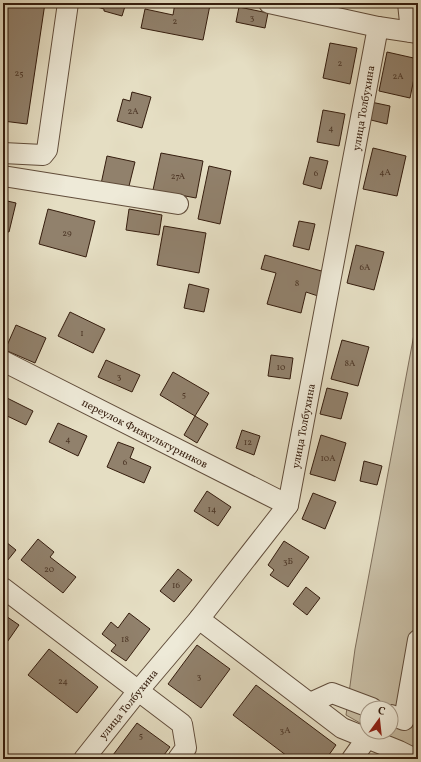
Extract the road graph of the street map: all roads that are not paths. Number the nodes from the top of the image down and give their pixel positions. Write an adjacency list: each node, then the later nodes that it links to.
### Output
1 (68, 3): 6 (street)
2 (269, 3): 4 (street)
3 (408, 3): 5 (street)
4 (378, 27): 5 (street); 10 (street, улица Толбухина)
5 (414, 32)
6 (3, 153)
7 (3, 176): 8 (street)
8 (178, 204)
9 (3, 361): 10 (street, переулок Физкультурников)
10 (288, 505): 12 (street, улица Толбухина)
11 (3, 588): 14 (street)
12 (199, 619): 14 (street, улица Толбухина); 15 (street)
13 (418, 640): 17 (street)
14 (138, 691): 21 (street, улица Толбухина); 22 (street)
15 (310, 703): 16 (street); 18 (street)
16 (359, 703)
17 (399, 718)
18 (359, 735)
19 (366, 740): 23 (street)
20 (372, 740): 24 (street)
21 (84, 759)
22 (178, 759)
23 (352, 759)
24 (415, 759)

